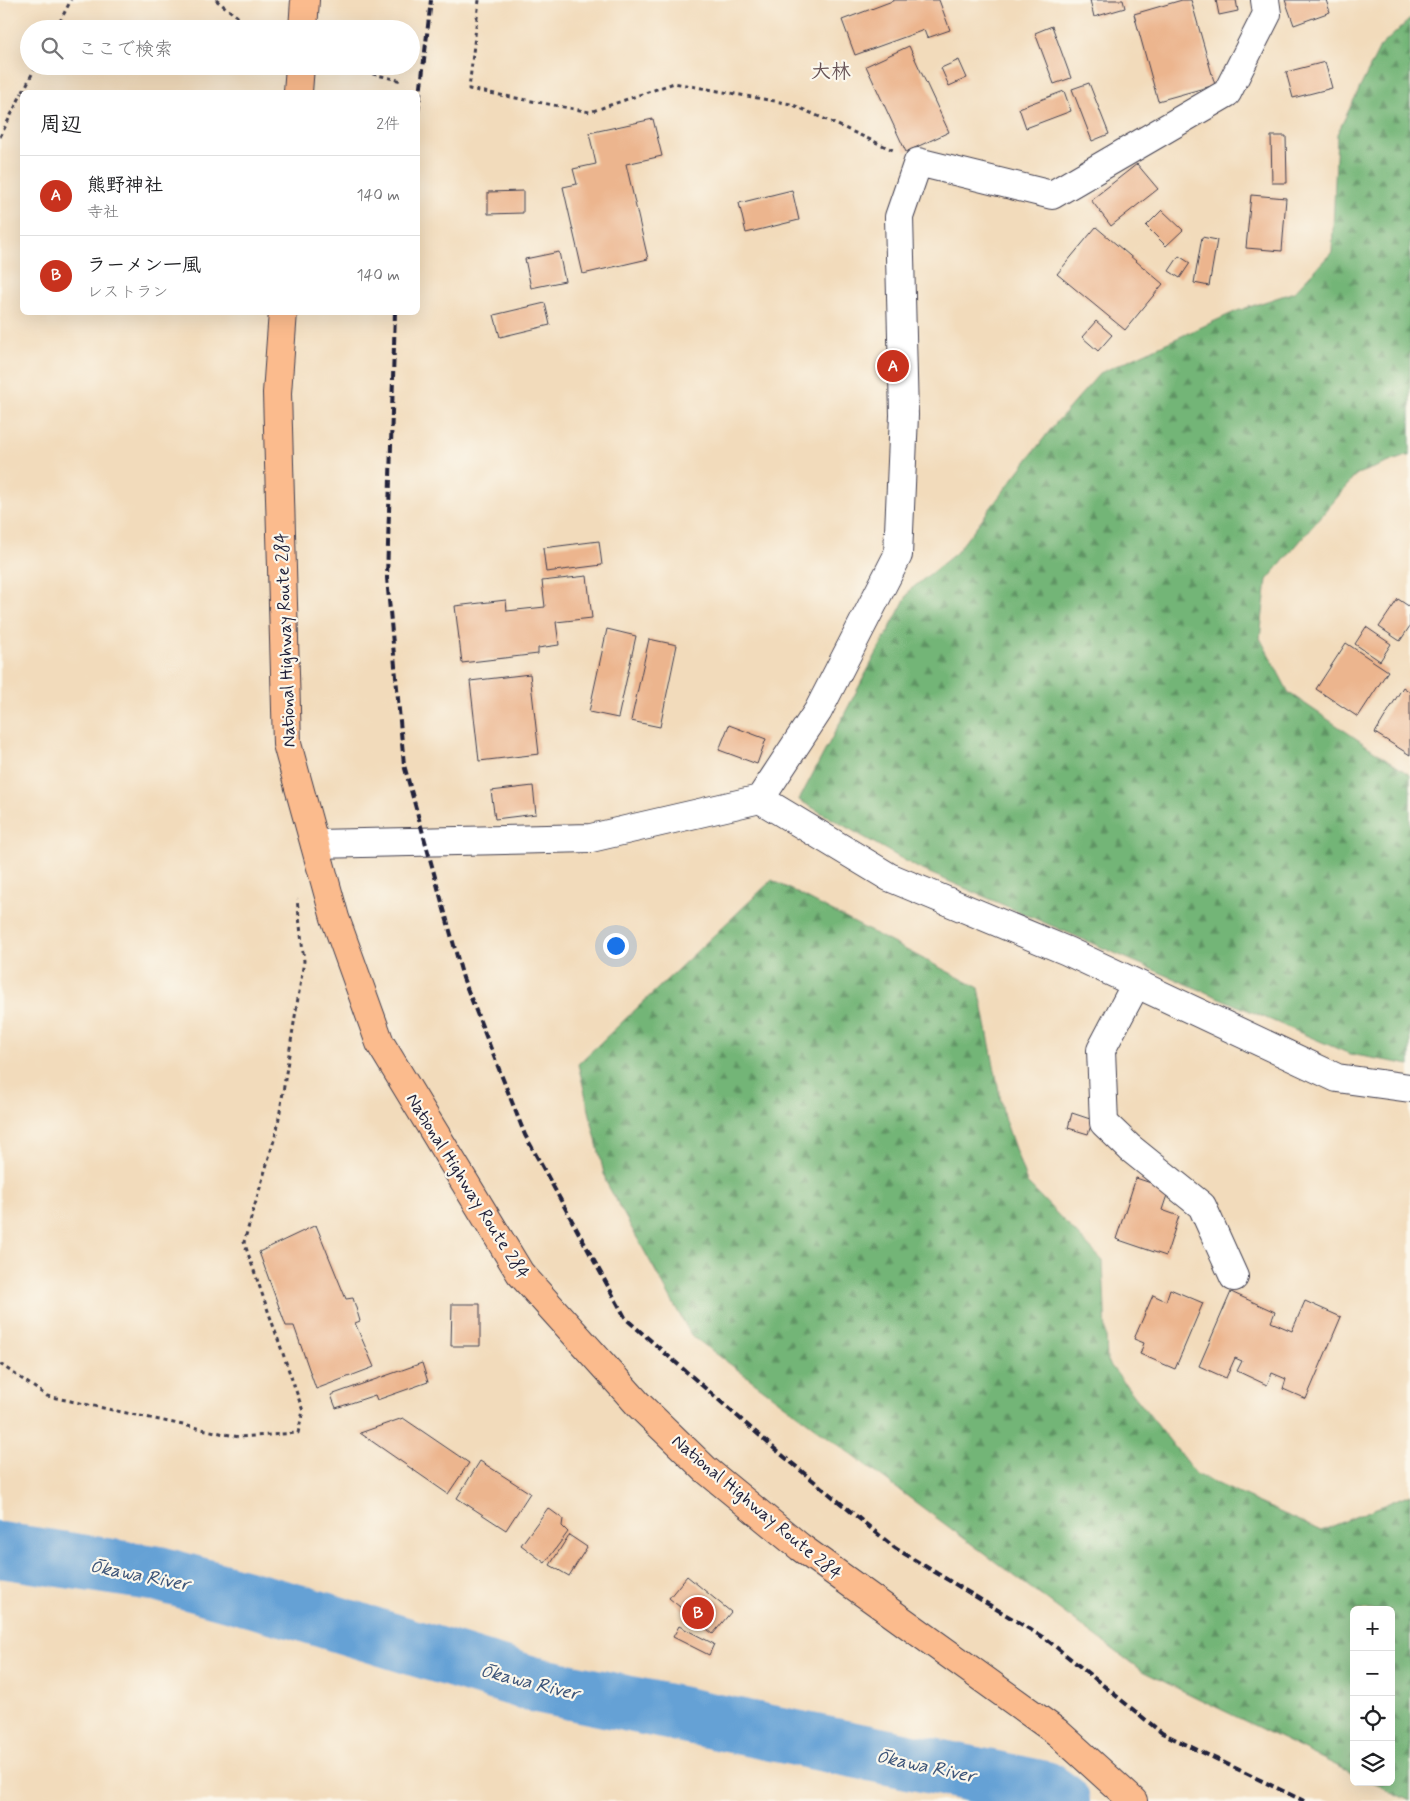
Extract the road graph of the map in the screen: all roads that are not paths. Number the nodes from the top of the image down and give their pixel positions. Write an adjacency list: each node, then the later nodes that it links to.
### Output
1 (305, 0): 3 (highway)
2 (1265, 0): 7 (street)
3 (304, 20)
4 (299, 75): 5 (highway)
5 (298, 90)
6 (283, 315): 8 (highway, National Highway Route 284)
7 (760, 799): 8 (street); 9 (street)
8 (315, 844): 12 (highway, National Highway Route 284)
9 (1136, 984): 10 (street); 11 (street)
10 (1410, 1088)
11 (1234, 1278)
12 (1133, 1801)

